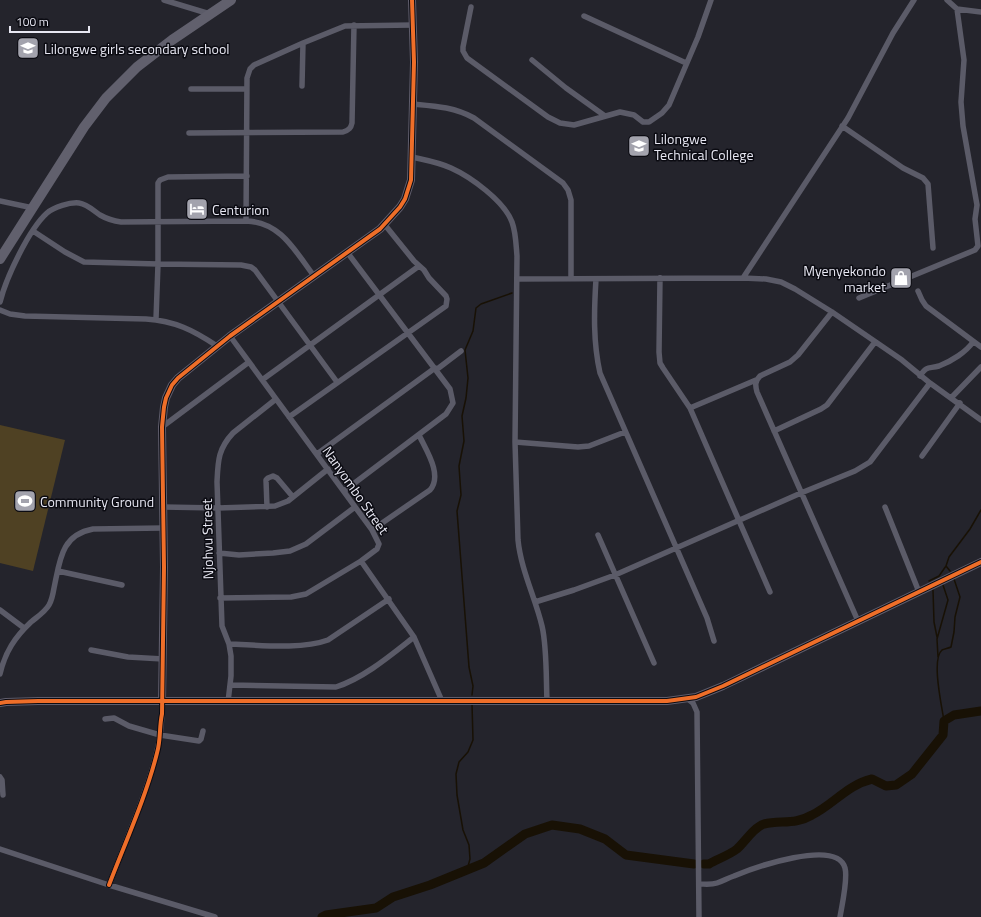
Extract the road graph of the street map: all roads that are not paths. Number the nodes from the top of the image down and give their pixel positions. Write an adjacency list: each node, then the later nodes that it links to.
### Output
1 (164, 0): 10 (street)
2 (231, 0): 10 (highway)
3 (412, 0): 13 (street)
4 (711, 0): 16 (street)
5 (914, 0): 22 (street)
6 (947, 0): 8 (street)
7 (471, 7): 21 (street)
8 (957, 9): 9 (street); 33 (street)
9 (981, 12)
10 (211, 14): 28 (highway)
11 (584, 16): 16 (street)
12 (354, 25): 13 (street); 14 (street); 23 (street)
13 (413, 25): 20 (street)
14 (303, 43): 17 (street); 19 (street)
15 (532, 60): 21 (street)
16 (686, 63): 21 (street)
17 (302, 86)
18 (191, 89): 19 (street)
19 (247, 89): 23 (street)
20 (413, 104): 25 (street); 44 (street)
21 (605, 116)
22 (842, 126): 34 (street); 41 (street)
23 (248, 132): 24 (street); 26 (street)
24 (189, 133)
25 (412, 157): 31 (street); 43 (street)
26 (247, 176): 29 (street); 30 (street)
27 (0, 201): 28 (street)
28 (33, 208): 36 (highway)
29 (246, 221): 30 (street); 39 (street)
30 (158, 222): 32 (street); 37 (street)
31 (385, 225): 35 (street); 38 (street)
32 (33, 230): 37 (street); 48 (street)
33 (980, 246): 47 (street)
34 (933, 248)
35 (347, 252): 39 (street); 46 (street)
36 (0, 259)
37 (158, 264): 49 (street); 52 (street)
38 (419, 266): 46 (street); 53 (street)
39 (314, 276): 49 (street)
40 (660, 278): 41 (street); 42 (street); 72 (street)
41 (743, 278): 51 (street)
42 (596, 279): 44 (street); 77 (street)
43 (517, 280): 44 (street); 79 (street)
44 (571, 280)
45 (918, 291): 56 (street)
46 (379, 295): 53 (street); 57 (street)
47 (860, 298)
48 (0, 302)
49 (279, 302): 54 (street); 57 (street)
50 (0, 310): 52 (street)
51 (832, 312): 55 (street); 66 (street)
52 (156, 319): 58 (street)
53 (408, 332): 63 (street); 67 (street)
54 (230, 336): 58 (street); 61 (street, Nanyombo Street)
55 (875, 342): 64 (street); 76 (street)
56 (973, 342): 59 (street); 64 (street)
57 (309, 345): 65 (street); 67 (street)
58 (217, 346): 75 (street)
59 (981, 347)
60 (461, 351): 63 (street)
61 (249, 362): 65 (street, Nanyombo Street); 75 (street)
62 (981, 368): 69 (street)
63 (436, 369): 78 (street); 80 (street)
64 (920, 376): 68 (street)
65 (262, 380): 70 (street, Nanyombo Street)
66 (756, 380): 72 (street); 76 (street)
67 (337, 382): 73 (street)
68 (930, 383): 69 (street); 84 (street)
69 (951, 398): 71 (street)
70 (276, 399): 73 (street, Nanyombo Street); 90 (street, Njohvu Street)
71 (960, 403): 74 (street); 81 (street)
72 (690, 408): 91 (street)
73 (289, 417): 80 (street, Nanyombo Street)
74 (981, 420)
75 (162, 427): 86 (street)
76 (774, 431): 84 (street)
77 (625, 432): 79 (street); 95 (street)
78 (419, 435): 83 (street); 93 (street)
79 (515, 442): 106 (street)
80 (317, 454): 82 (street, Nanyombo Street)
81 (922, 456)
82 (328, 469): 83 (street, Nanyombo Street); 85 (street)
83 (344, 491): 88 (street, Nanyombo Street)
84 (801, 493): 91 (street); 108 (street)
85 (293, 497): 87 (street); 87 (street)
86 (163, 507): 90 (street); 92 (street)
87 (267, 507): 90 (street)
88 (355, 507): 93 (street, Nanyombo Street); 96 (street)
89 (885, 507): 103 (street)
90 (218, 508): 96 (street, Njohvu Street)
91 (739, 521): 95 (street); 102 (street)
92 (163, 528): 99 (street); 114 (street)
93 (372, 530): 97 (street, Nanyombo Street)
94 (598, 535): 100 (street)
95 (677, 548): 100 (street); 111 (street)
96 (219, 553): 104 (street, Njohvu Street)
97 (361, 561): 104 (street); 105 (street)
98 (981, 562): 103 (street)
99 (58, 571): 101 (street); 109 (street)
100 (615, 575): 106 (street); 115 (street)
101 (122, 585)
102 (770, 592)
103 (919, 592): 108 (street)
104 (220, 598): 112 (street, Njohvu Street)
105 (388, 600): 110 (street); 112 (street)
106 (535, 602): 120 (street)
107 (0, 610): 109 (street)
108 (858, 621): 118 (street)
109 (24, 628): 116 (street)
110 (414, 637): 117 (street); 119 (street)
111 (714, 641)
112 (229, 644): 117 (street, Njohvu Street)
113 (91, 650): 114 (street)
114 (163, 659): 121 (street)
115 (654, 663)
116 (0, 670)
117 (230, 685): 122 (street, Njohvu Street)
118 (688, 699): 120 (street); 130 (street)
119 (442, 701): 120 (street); 122 (street)
120 (547, 701)
121 (162, 702): 122 (street); 123 (street); 126 (street)
122 (228, 702)
123 (0, 703)
124 (105, 719): 126 (street)
125 (203, 732): 126 (street)
126 (160, 735): 131 (street)
127 (0, 777): 128 (street)
128 (3, 795)
129 (0, 849): 131 (street)
130 (699, 884): 133 (street); 134 (street)
131 (109, 885): 132 (street)
132 (215, 917)
133 (700, 917)
134 (840, 917)

